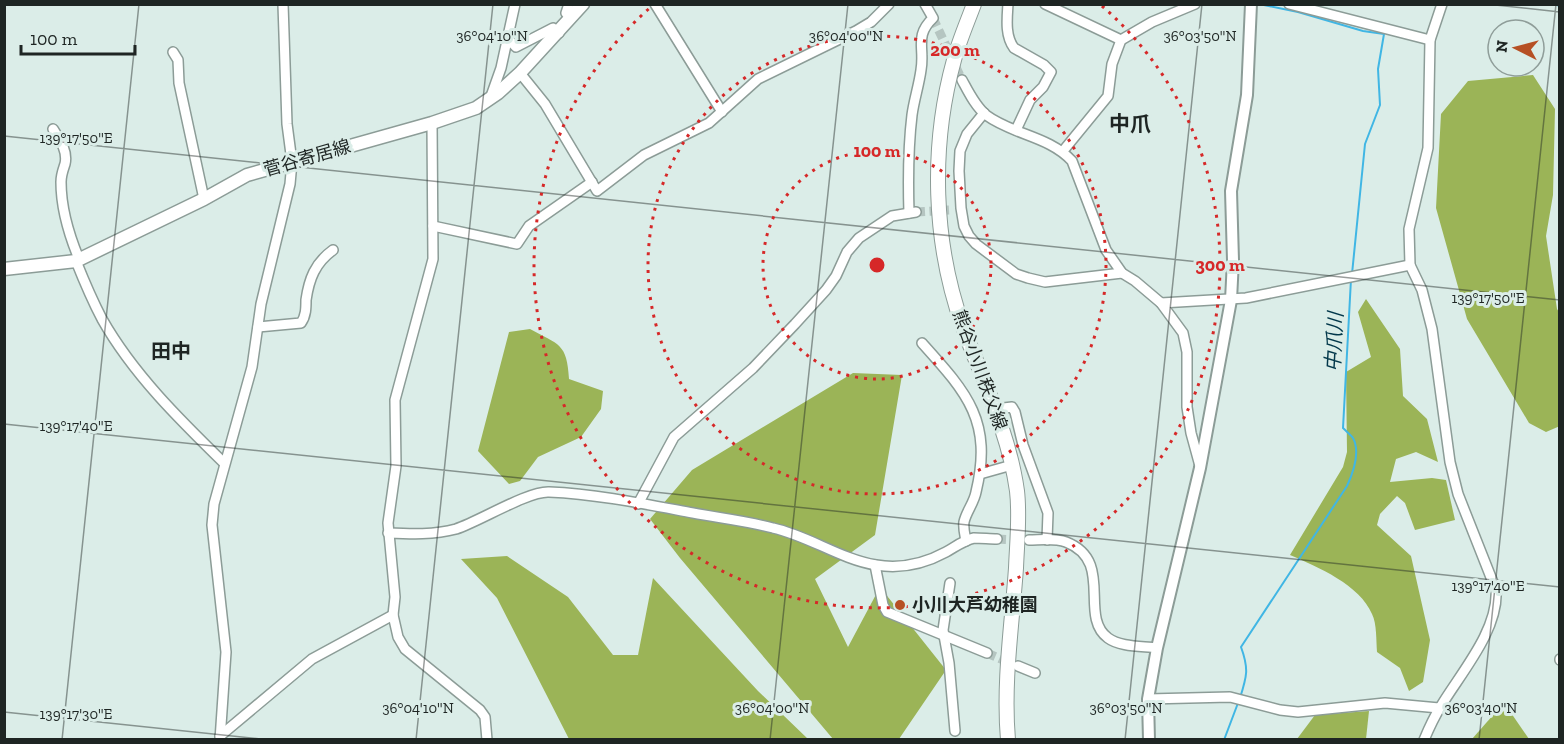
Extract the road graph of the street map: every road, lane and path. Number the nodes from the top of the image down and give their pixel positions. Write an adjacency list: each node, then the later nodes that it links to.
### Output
1 (283, 4): 30 (street)
2 (515, 4): 17 (street)
3 (569, 4): 15 (street)
4 (583, 4): 15 (main road, 菅谷寄居線)
5 (655, 4): 24 (street)
6 (889, 4): 24 (street)
7 (925, 4): 50 (street)
8 (974, 4): 45 (main road, 熊谷小川秩父線)
9 (1008, 4): 28 (street)
10 (1045, 4): 18 (street)
11 (1195, 4): 18 (street)
12 (1251, 4): 41 (street)
13 (1289, 4): 19 (street)
14 (1442, 4): 19 (street)
15 (571, 18): 16 (main road, 菅谷寄居線)
16 (559, 33): 17 (street); 21 (main road, 菅谷寄居線)
17 (507, 38): 23 (street)
18 (1121, 40): 29 (street)
19 (1430, 40): 38 (street)
20 (173, 52): 32 (street)
21 (520, 74): 23 (main road, 菅谷寄居線); 31 (street)
22 (962, 80): 25 (street)
23 (490, 99): 26 (main road, 菅谷寄居線)
24 (722, 112): 31 (street)
25 (984, 113): 28 (street); 33 (street)
26 (432, 123): 30 (main road, 菅谷寄居線); 35 (street)
27 (53, 129): 37 (street)
28 (1016, 130): 29 (street)
29 (1063, 151): 40 (street)
30 (292, 162): 32 (main road, 菅谷寄居線); 43 (street)
31 (592, 182): 35 (street)
32 (204, 199): 37 (main road, 菅谷寄居線)
33 (961, 208): 34 (street); 40 (street)
34 (950, 210)
35 (434, 226): 51 (street)
36 (333, 250): 43 (street)
37 (78, 260): 39 (main road, 菅谷寄居線); 46 (street)
38 (1410, 265): 41 (street); 65 (street)
39 (4, 269)
40 (1122, 273): 42 (street)
41 (1231, 300): 42 (street); 48 (street)
42 (1161, 303): 48 (street)
43 (258, 327): 46 (street)
44 (922, 343): 49 (street)
45 (995, 409): 47 (main road, 熊谷小川秩父線); 54 (street)
46 (224, 463): 67 (street)
47 (1012, 465): 49 (street); 69 (main road, 熊谷小川秩父線)
48 (1200, 468): 60 (street)
49 (980, 474): 55 (street)
50 (638, 504): 51 (street); 56 (street)
51 (388, 533): 58 (street)
52 (997, 539): 55 (street)
53 (1029, 540): 54 (street)
54 (1047, 540): 60 (street)
55 (966, 541): 56 (street)
56 (874, 565): 59 (street)
57 (950, 583): 59 (street)
58 (393, 615): 67 (street); 68 (street)
59 (944, 634): 61 (street); 66 (street)
60 (1157, 648): 64 (street)
61 (987, 653)
62 (1018, 666): 63 (street)
63 (1035, 673)
64 (1148, 699): 65 (street); 70 (street)
65 (1439, 708): 71 (street)
66 (955, 731)
67 (220, 738)
68 (487, 740)
69 (1008, 740)
70 (1149, 740)
71 (1424, 740)

